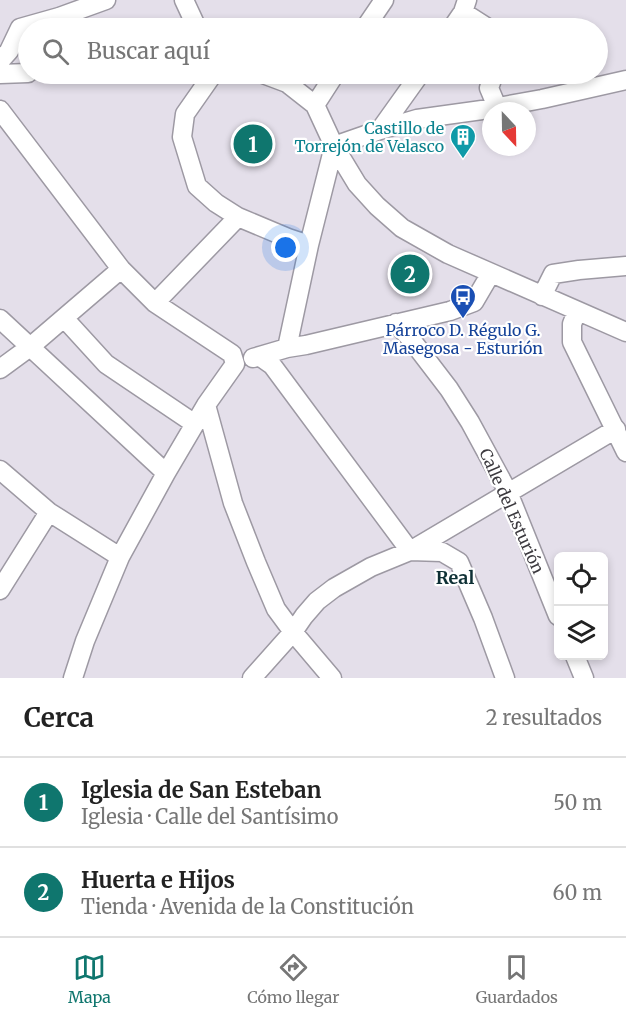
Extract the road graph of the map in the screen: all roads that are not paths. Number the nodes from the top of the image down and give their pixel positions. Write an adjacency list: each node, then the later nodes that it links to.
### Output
1 (106, 0): 5 (street)
2 (184, 0): 6 (street)
3 (384, 0): 7 (street)
4 (465, 6): 8 (street)
5 (56, 18)
6 (192, 18)
7 (372, 18)
8 (478, 18)
9 (18, 34): 10 (street)
10 (0, 62)
11 (18, 73): 12 (street)
12 (0, 74)
13 (626, 80): 20 (street)
14 (206, 84): 26 (street)
15 (289, 84): 21 (street)
16 (329, 84): 21 (street)
17 (413, 84): 24 (street)
18 (490, 84): 19 (street)
19 (495, 102)
20 (524, 102)
21 (315, 105): 25 (street)
22 (482, 109): 24 (street)
23 (0, 110): 29 (street)
24 (380, 130): 25 (street)
25 (334, 146): 27 (street); 30 (street)
26 (238, 217): 27 (street); 32 (street)
27 (309, 245): 39 (street)
28 (626, 267): 31 (street)
29 (121, 269): 32 (street); 34 (street)
30 (491, 273): 31 (street); 36 (street)
31 (551, 299): 33 (street)
32 (155, 303): 41 (street)
33 (577, 311): 37 (street); 45 (street)
34 (64, 318): 38 (street); 44 (street)
35 (0, 319): 38 (street)
36 (396, 323): 39 (street); 49 (street, Calle del Esturión)
37 (626, 332)
38 (30, 347): 42 (street); 48 (street)
39 (287, 348): 40 (street)
40 (259, 356): 41 (street); 51 (street)
41 (235, 364): 43 (street)
42 (0, 369)
43 (206, 405): 44 (street); 55 (street)
44 (195, 424): 48 (street)
45 (616, 429): 46 (street); 49 (street)
46 (626, 452)
47 (0, 470): 50 (street)
48 (166, 473): 52 (street)
49 (507, 492): 51 (street); 54 (street, Calle del Esturión)
50 (49, 512): 52 (street); 53 (street)
51 (410, 551): 55 (street); 60 (street)
52 (120, 557): 57 (street)
53 (0, 590)
54 (554, 606)
55 (293, 632): 58 (street); 59 (street)
56 (577, 660): 61 (street)
57 (73, 678)
58 (252, 678)
59 (332, 678)
60 (505, 678)
61 (584, 678)

